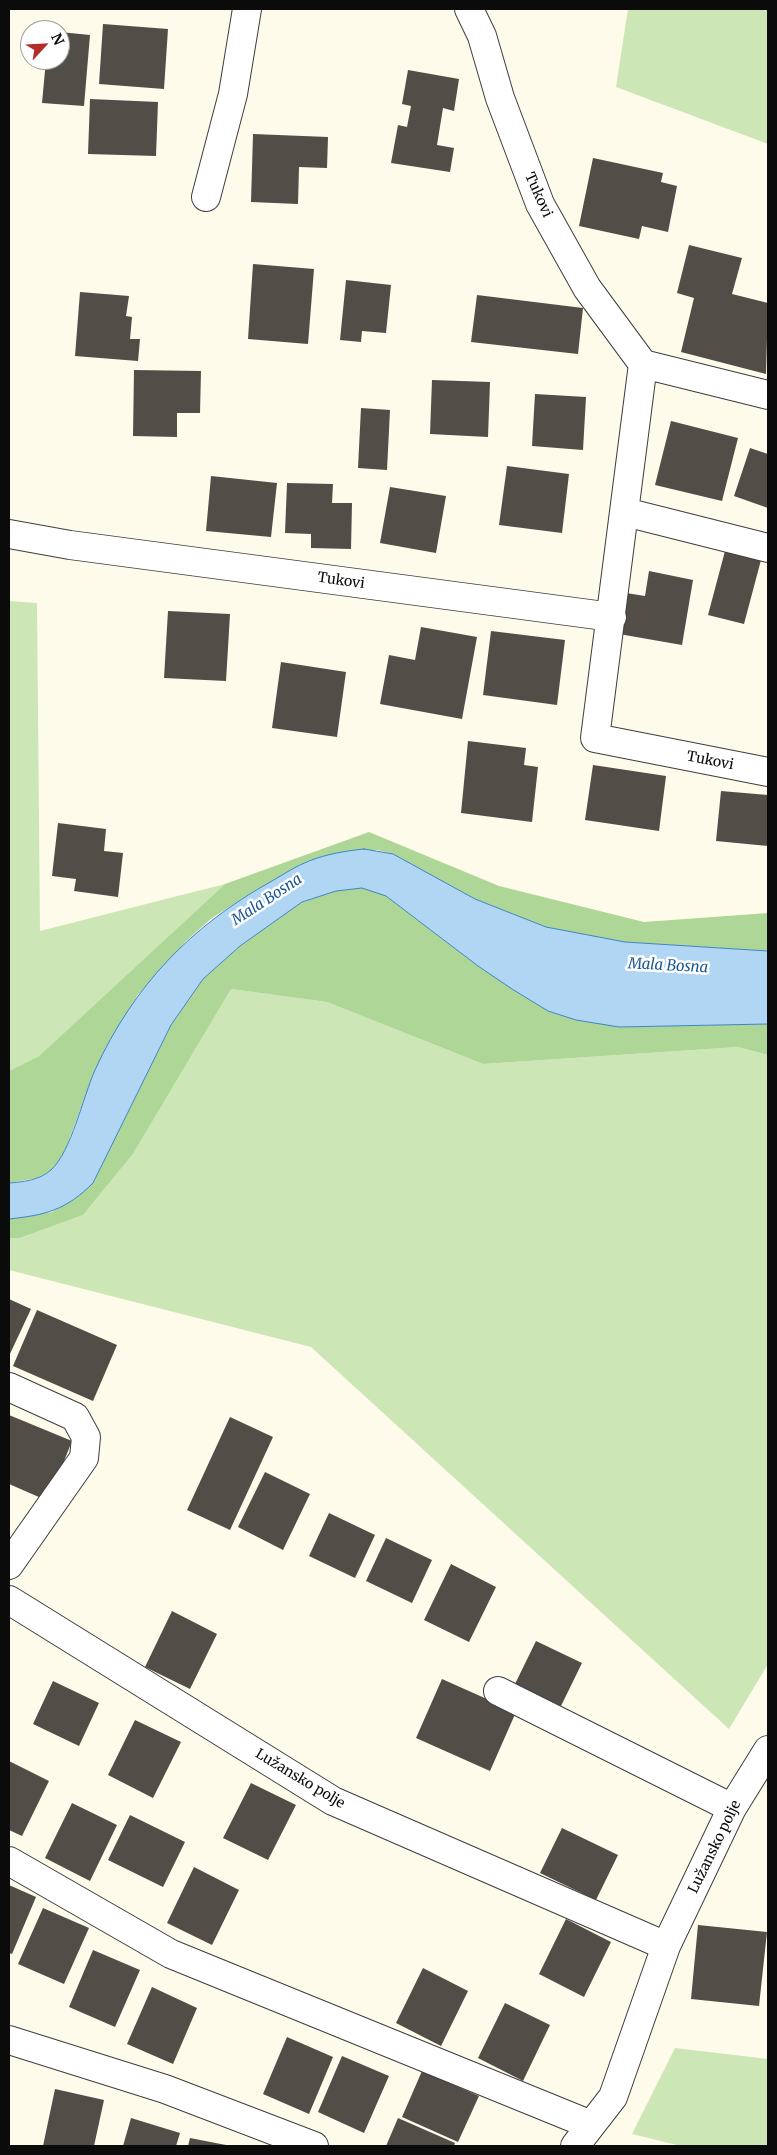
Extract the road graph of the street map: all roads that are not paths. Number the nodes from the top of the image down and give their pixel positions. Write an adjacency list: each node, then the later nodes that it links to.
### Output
1 (247, 9): 3 (street)
2 (469, 9): 4 (street, Tukovi)
3 (206, 197)
4 (643, 364): 5 (street); 6 (street, Tukovi)
5 (768, 396)
6 (625, 512): 8 (street); 9 (street, Tukovi)
7 (9, 534): 9 (street, Tukovi)
8 (768, 548)
9 (612, 617): 10 (street, Tukovi)
10 (768, 772)
11 (9, 1387): 12 (street)
12 (9, 1565)
13 (9, 1600): 18 (street, Lužansko polje)
14 (498, 1692): 16 (street)
15 (768, 1750): 16 (street, Lužansko polje)
16 (732, 1808): 18 (street, Lužansko polje)
17 (9, 1861): 20 (street)
18 (666, 1946): 20 (street, Lužansko polje)
19 (9, 2040): 21 (street)
20 (591, 2125): 22 (street, Lužansko polje)
21 (314, 2146)
22 (575, 2146)

